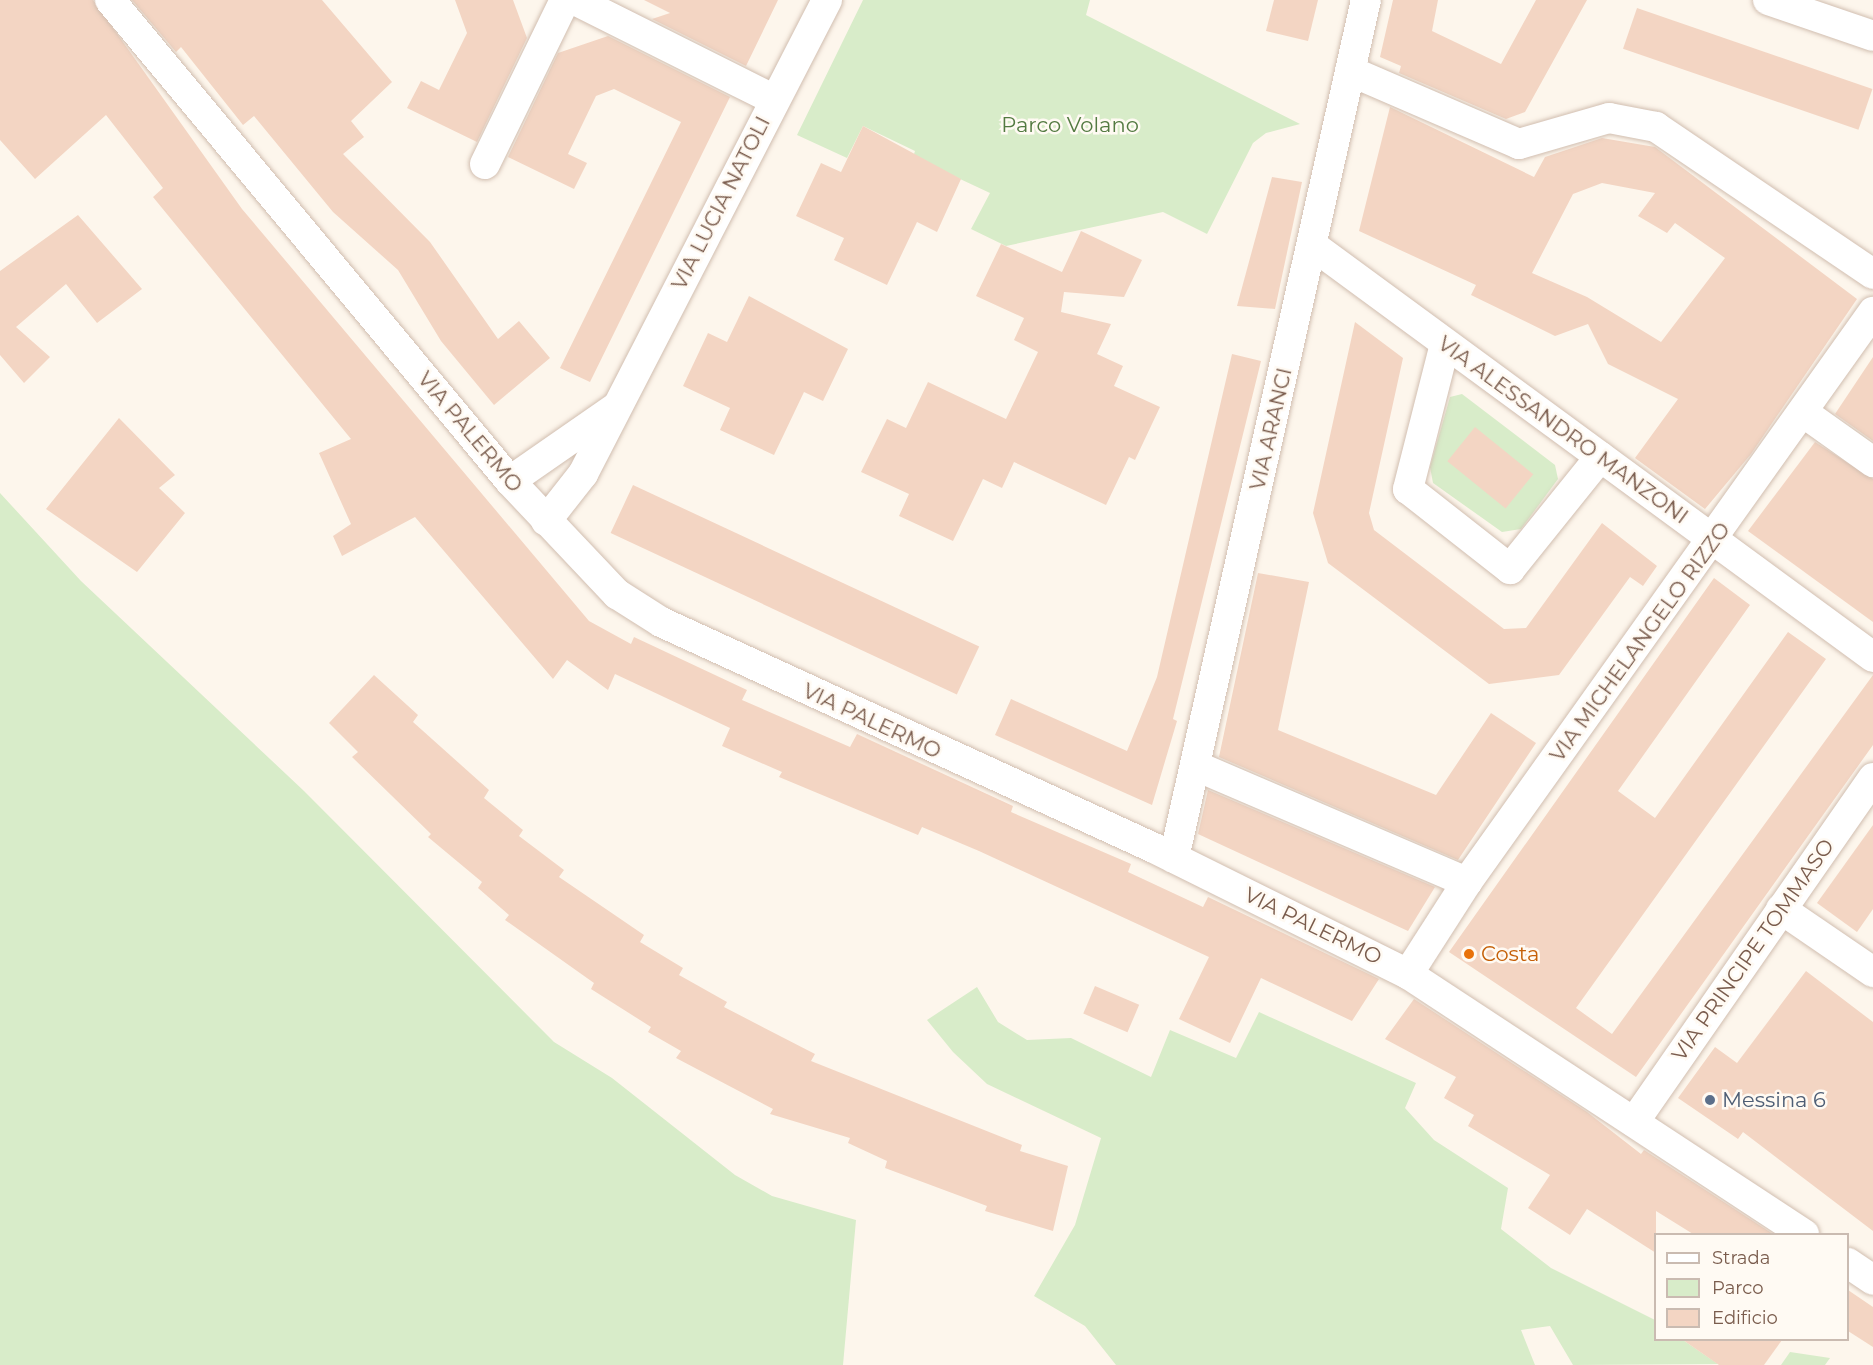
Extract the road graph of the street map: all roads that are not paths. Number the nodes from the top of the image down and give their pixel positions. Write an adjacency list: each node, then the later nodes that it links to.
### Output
1 (110, 0): 19 (street, VIA PALERMO)
2 (565, 0): 10 (street)
3 (575, 0): 9 (street)
4 (827, 0): 9 (street, VIA LUCIA NATOLI)
5 (1366, 0): 8 (street, VIA ARANCI)
6 (1768, 0): 7 (street)
7 (1873, 36)
8 (1350, 71): 11 (street, VIA ARANCI); 12 (street)
9 (773, 99): 15 (street, VIA LUCIA NATOLI)
10 (484, 164)
11 (1312, 245): 14 (street, VIA ALESSANDRO MANZONI); 23 (street, VIA ARANCI)
12 (1873, 274)
13 (1873, 312): 16 (street, VIA MICHELANGELO RIZZO)
14 (1445, 344): 17 (street, VIA ALESSANDRO MANZONI); 17 (street)
15 (618, 407): 19 (street); 20 (street, VIA LUCIA NATOLI)
16 (1804, 413): 18 (street); 21 (street, VIA MICHELANGELO RIZZO)
17 (1600, 457): 21 (street, VIA ALESSANDRO MANZONI)
18 (1873, 462)
19 (510, 481): 20 (street, VIA PALERMO)
20 (546, 521): 25 (street, VIA PALERMO)
21 (1713, 540): 22 (street, VIA ALESSANDRO MANZONI); 26 (street, VIA MICHELANGELO RIZZO)
22 (1873, 657)
23 (1196, 766): 25 (street, VIA ARANCI); 26 (street)
24 (1873, 778): 27 (street, VIA PRINCIPE TOMMASO)
25 (1174, 858): 29 (street, VIA PALERMO)
26 (1467, 882): 29 (street, VIA MICHELANGELO RIZZO)
27 (1781, 909): 28 (street); 30 (street, VIA PRINCIPE TOMMASO)
28 (1873, 972)
29 (1408, 974): 30 (street, VIA PALERMO)
30 (1634, 1122): 31 (street, VIA PALERMO)
31 (1802, 1233)
32 (1849, 1264): 33 (street)
33 (1873, 1280)

